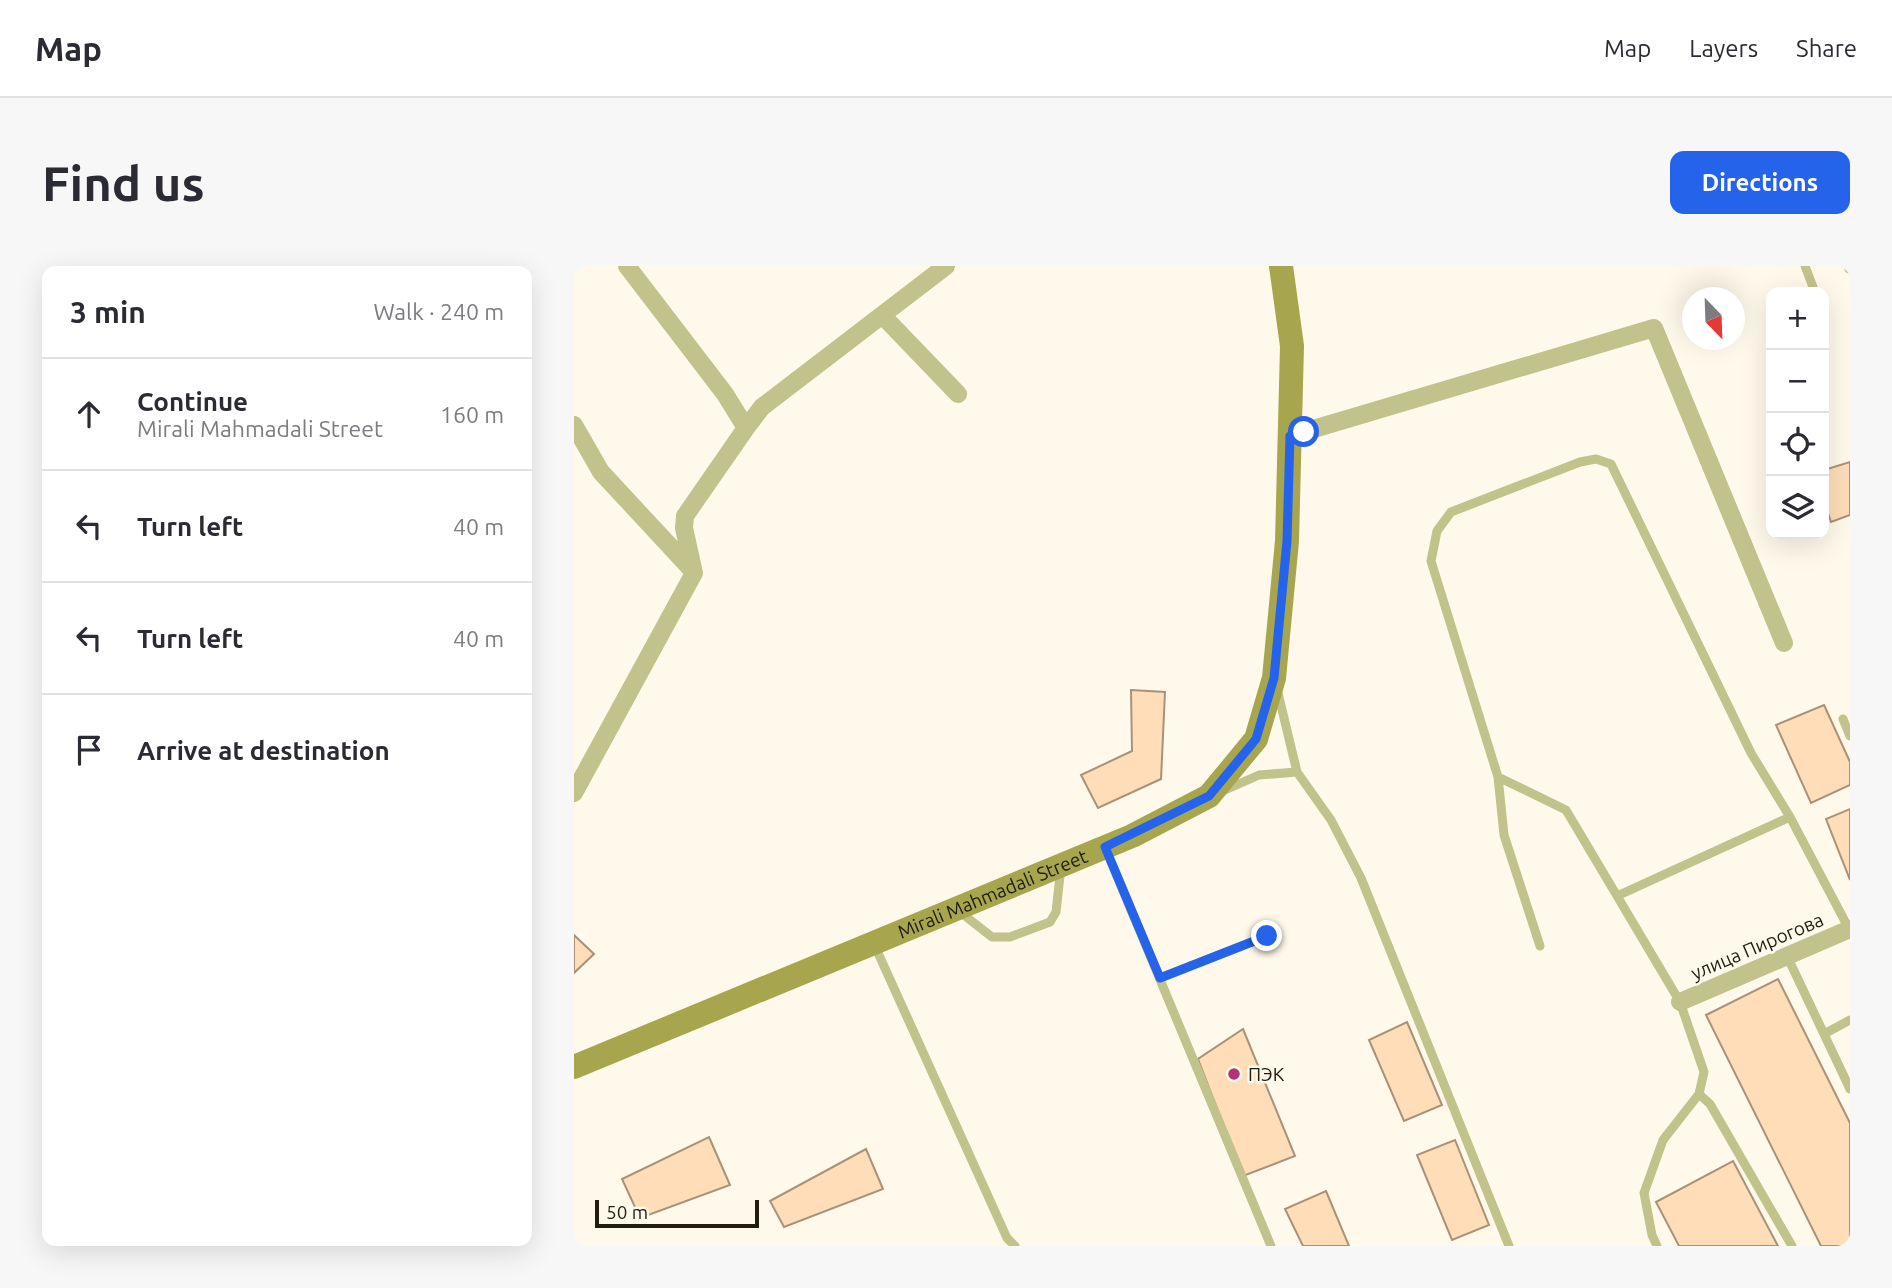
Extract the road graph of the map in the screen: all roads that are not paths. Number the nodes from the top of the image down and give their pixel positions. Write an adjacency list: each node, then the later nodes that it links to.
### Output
1 (626, 266): 9 (street)
2 (946, 266): 6 (street)
3 (1281, 266): 10 (street, Mirali Mahmadali Street)
4 (1805, 266): 5 (lane)
5 (1812, 287)
6 (882, 316): 7 (street); 9 (street)
7 (958, 394)
8 (574, 425): 11 (street)
9 (746, 428): 11 (street)
10 (1290, 436): 12 (street); 13 (street, Mirali Mahmadali Street)
11 (694, 573): 18 (street)
12 (1784, 643)
13 (1274, 678): 16 (lane); 19 (street, Mirali Mahmadali Street)
14 (1843, 719): 15 (lane)
15 (1850, 736)
16 (1297, 772): 19 (lane); 39 (lane)
17 (1498, 776): 20 (lane); 23 (lane); 28 (lane)
18 (574, 793)
19 (1209, 796): 21 (street, Mirali Mahmadali Street)
20 (1790, 817): 23 (lane); 25 (lane)
21 (1105, 847): 22 (street, Mirali Mahmadali Street); 30 (lane)
22 (1061, 866): 24 (street, Mirali Mahmadali Street); 24 (lane)
23 (1617, 895): 31 (lane)
24 (956, 909): 27 (street, Mirali Mahmadali Street)
25 (1849, 929): 29 (street, улица Пирогова)
26 (1267, 936): 30 (lane)
27 (874, 943): 34 (street, Mirali Mahmadali Street); 37 (lane)
28 (1540, 946)
29 (1787, 956): 31 (street, улица Пирогова); 33 (lane)
30 (1160, 978): 38 (lane)
31 (1680, 1002): 36 (lane)
32 (1850, 1020): 33 (lane)
33 (1824, 1034): 35 (lane)
34 (574, 1067)
35 (1850, 1089)
36 (1699, 1094): 40 (lane); 41 (lane)
37 (1016, 1246)
38 (1271, 1246)
39 (1509, 1246)
40 (1657, 1246)
41 (1792, 1246)

